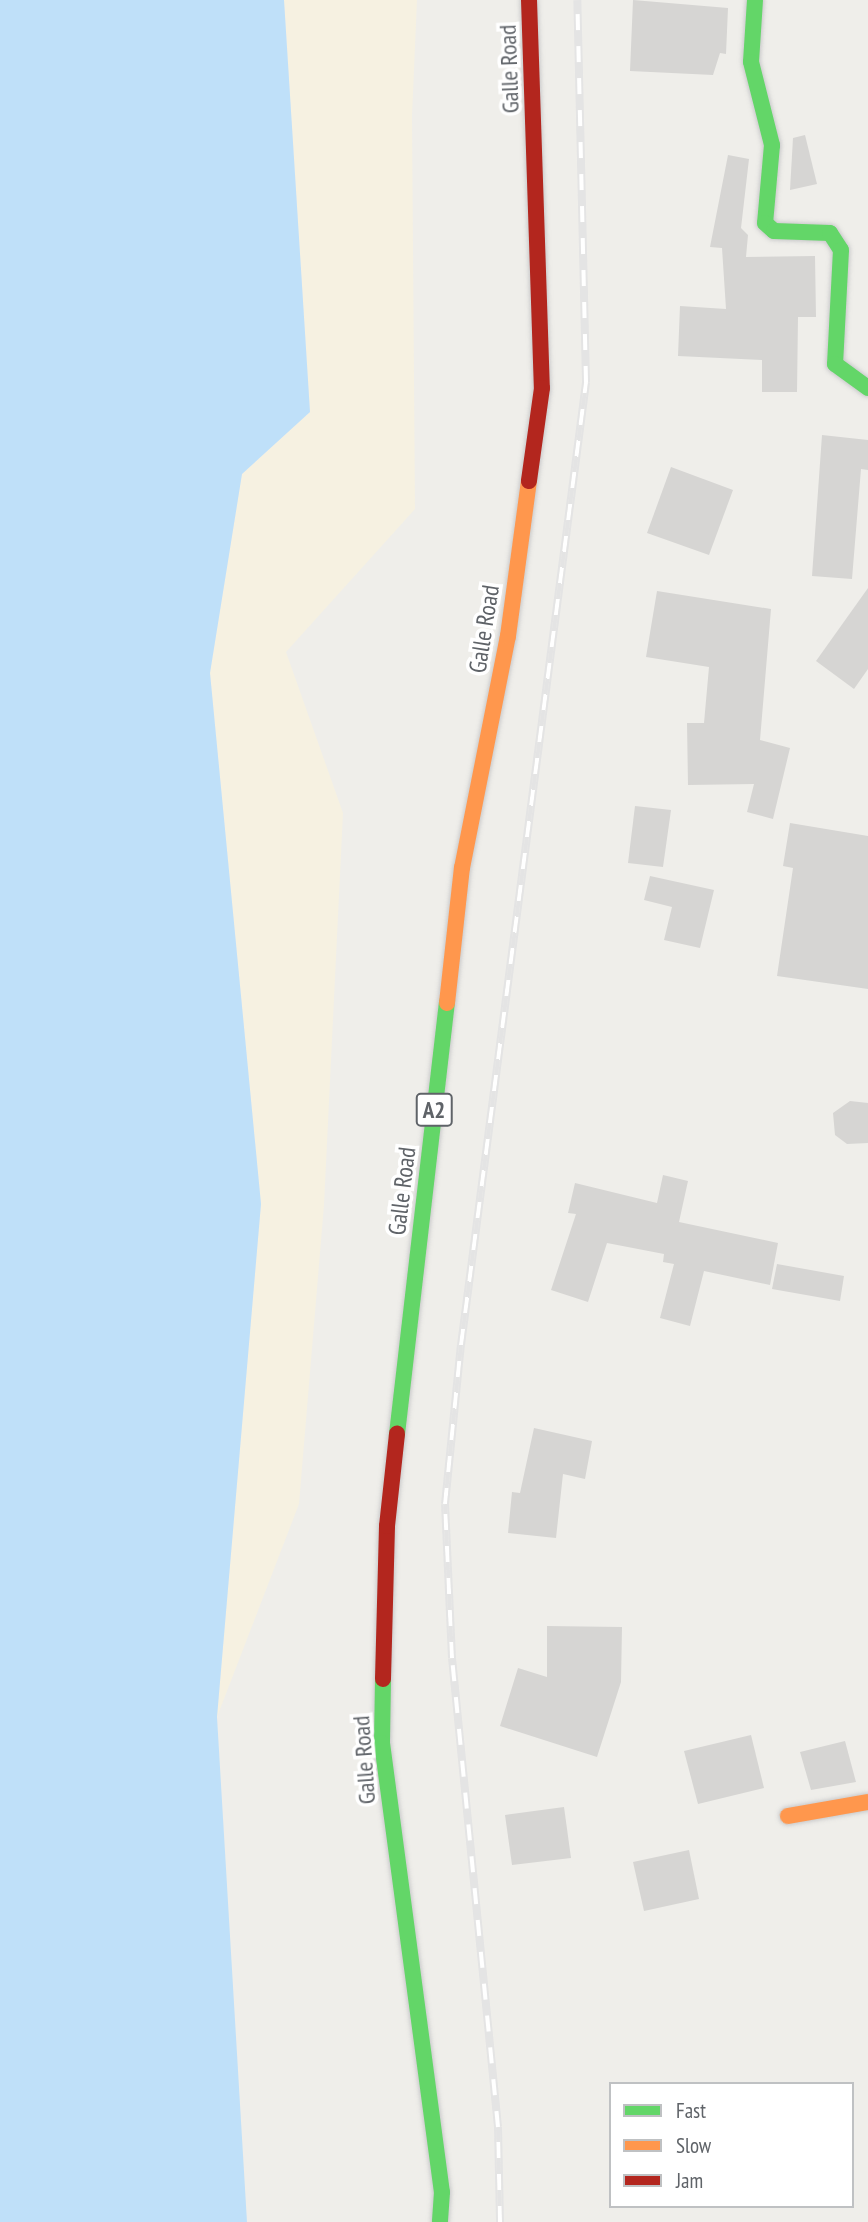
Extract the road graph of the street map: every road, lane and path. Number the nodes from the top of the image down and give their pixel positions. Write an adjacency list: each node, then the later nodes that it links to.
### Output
1 (529, 0): 6 (main road, Galle Road / A2)
2 (755, 0): 3 (main road)
3 (868, 388)
4 (868, 1802): 5 (main road)
5 (788, 1816)
6 (440, 2222)

